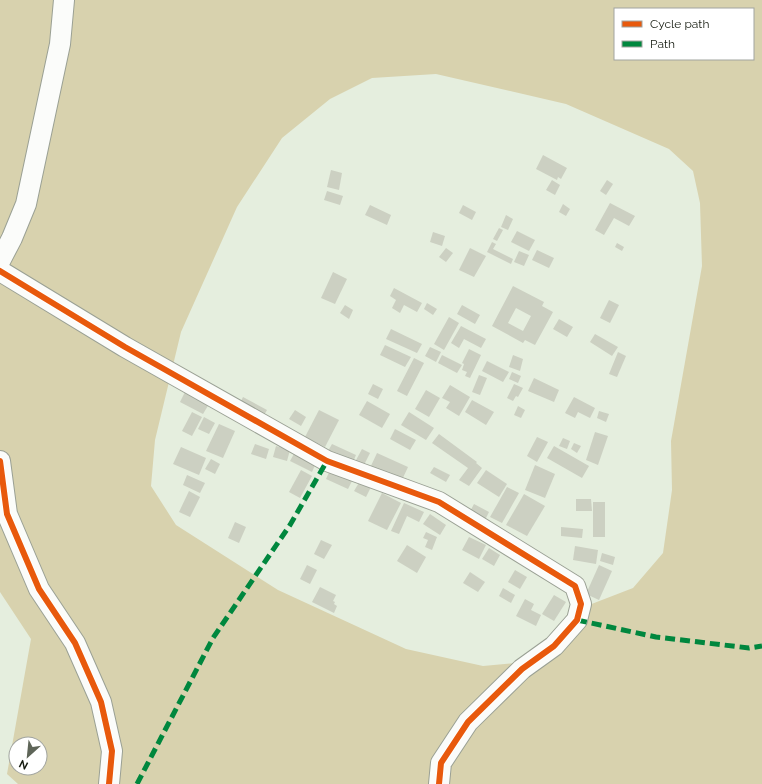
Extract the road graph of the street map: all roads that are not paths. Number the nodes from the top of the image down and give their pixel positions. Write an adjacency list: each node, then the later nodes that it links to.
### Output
1 (64, 0): 2 (street)
2 (0, 261)
3 (0, 271): 6 (street)
4 (0, 461): 5 (street)
5 (109, 784)
6 (439, 784)

